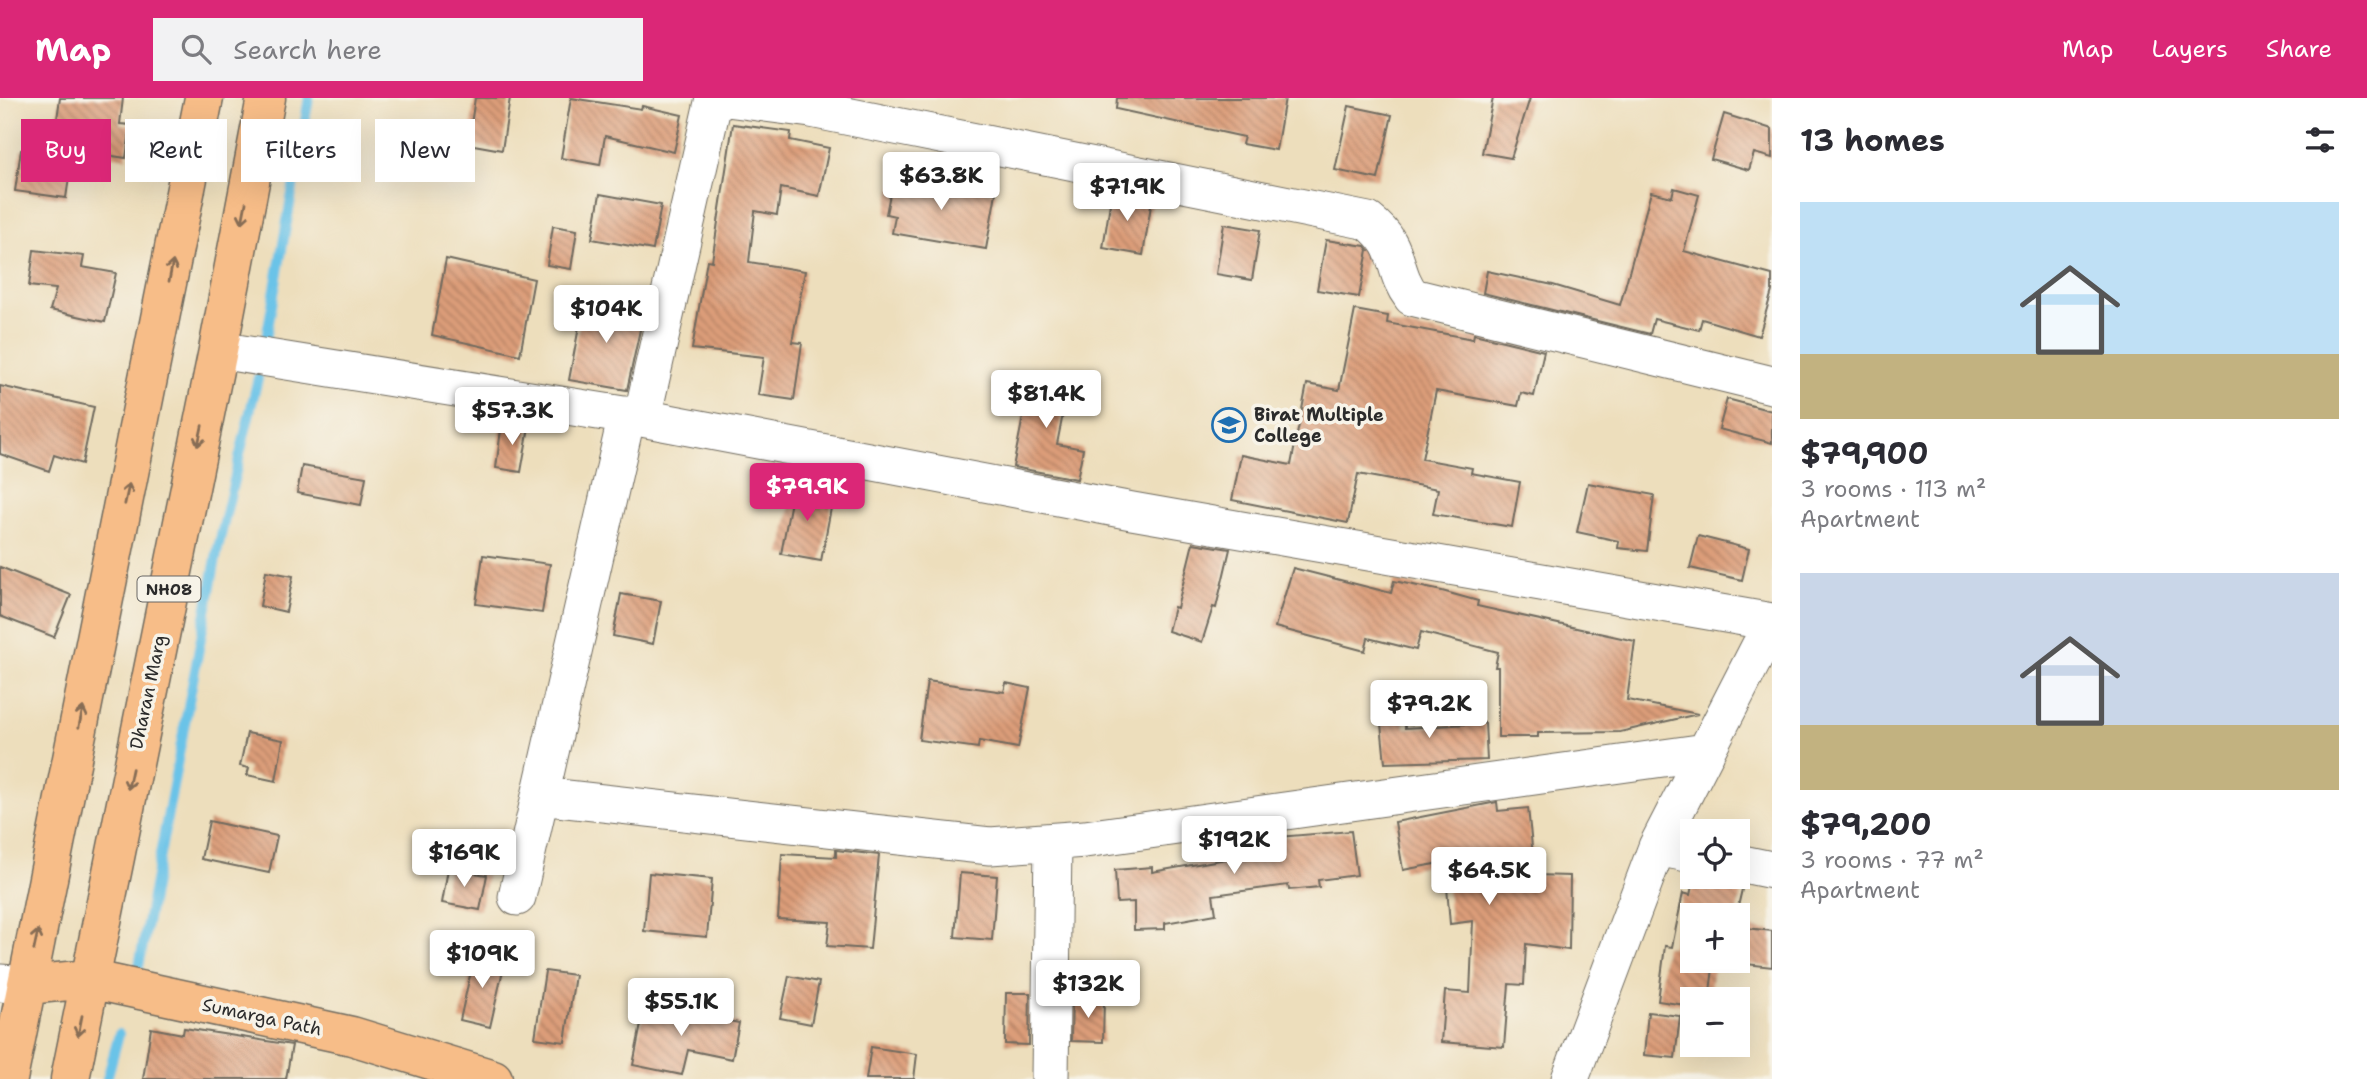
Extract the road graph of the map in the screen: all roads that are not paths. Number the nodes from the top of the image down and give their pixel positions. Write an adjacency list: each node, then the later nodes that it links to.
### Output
1 (204, 98): 18 (main road, one-way to 1)
2 (266, 98): 5 (main road, Dharan Marg / NH08, one-way to 5)
3 (714, 98): 7 (street)
4 (727, 98): 6 (street)
5 (218, 350): 7 (street); 17 (main road, Dharan Marg / NH08, one-way to 17)
6 (1772, 385)
7 (634, 417): 8 (street); 10 (street)
8 (1772, 622): 9 (street)
9 (1706, 752): 11 (street); 12 (street)
10 (540, 796): 11 (street); 16 (street)
11 (1054, 842): 22 (street)
12 (1657, 847): 13 (street); 23 (street)
13 (1680, 852)
14 (1750, 865): 15 (street)
15 (1772, 870)
16 (517, 897)
17 (89, 979): 18 (main road, Sumarga Path); 20 (main road, Dharan Marg / NH08, one-way to 20); 21 (main road, Sumarga Path)
18 (13, 984): 19 (main road)
19 (8, 1079)
20 (70, 1079)
21 (493, 1079)
22 (1050, 1079)
23 (1570, 1079)

